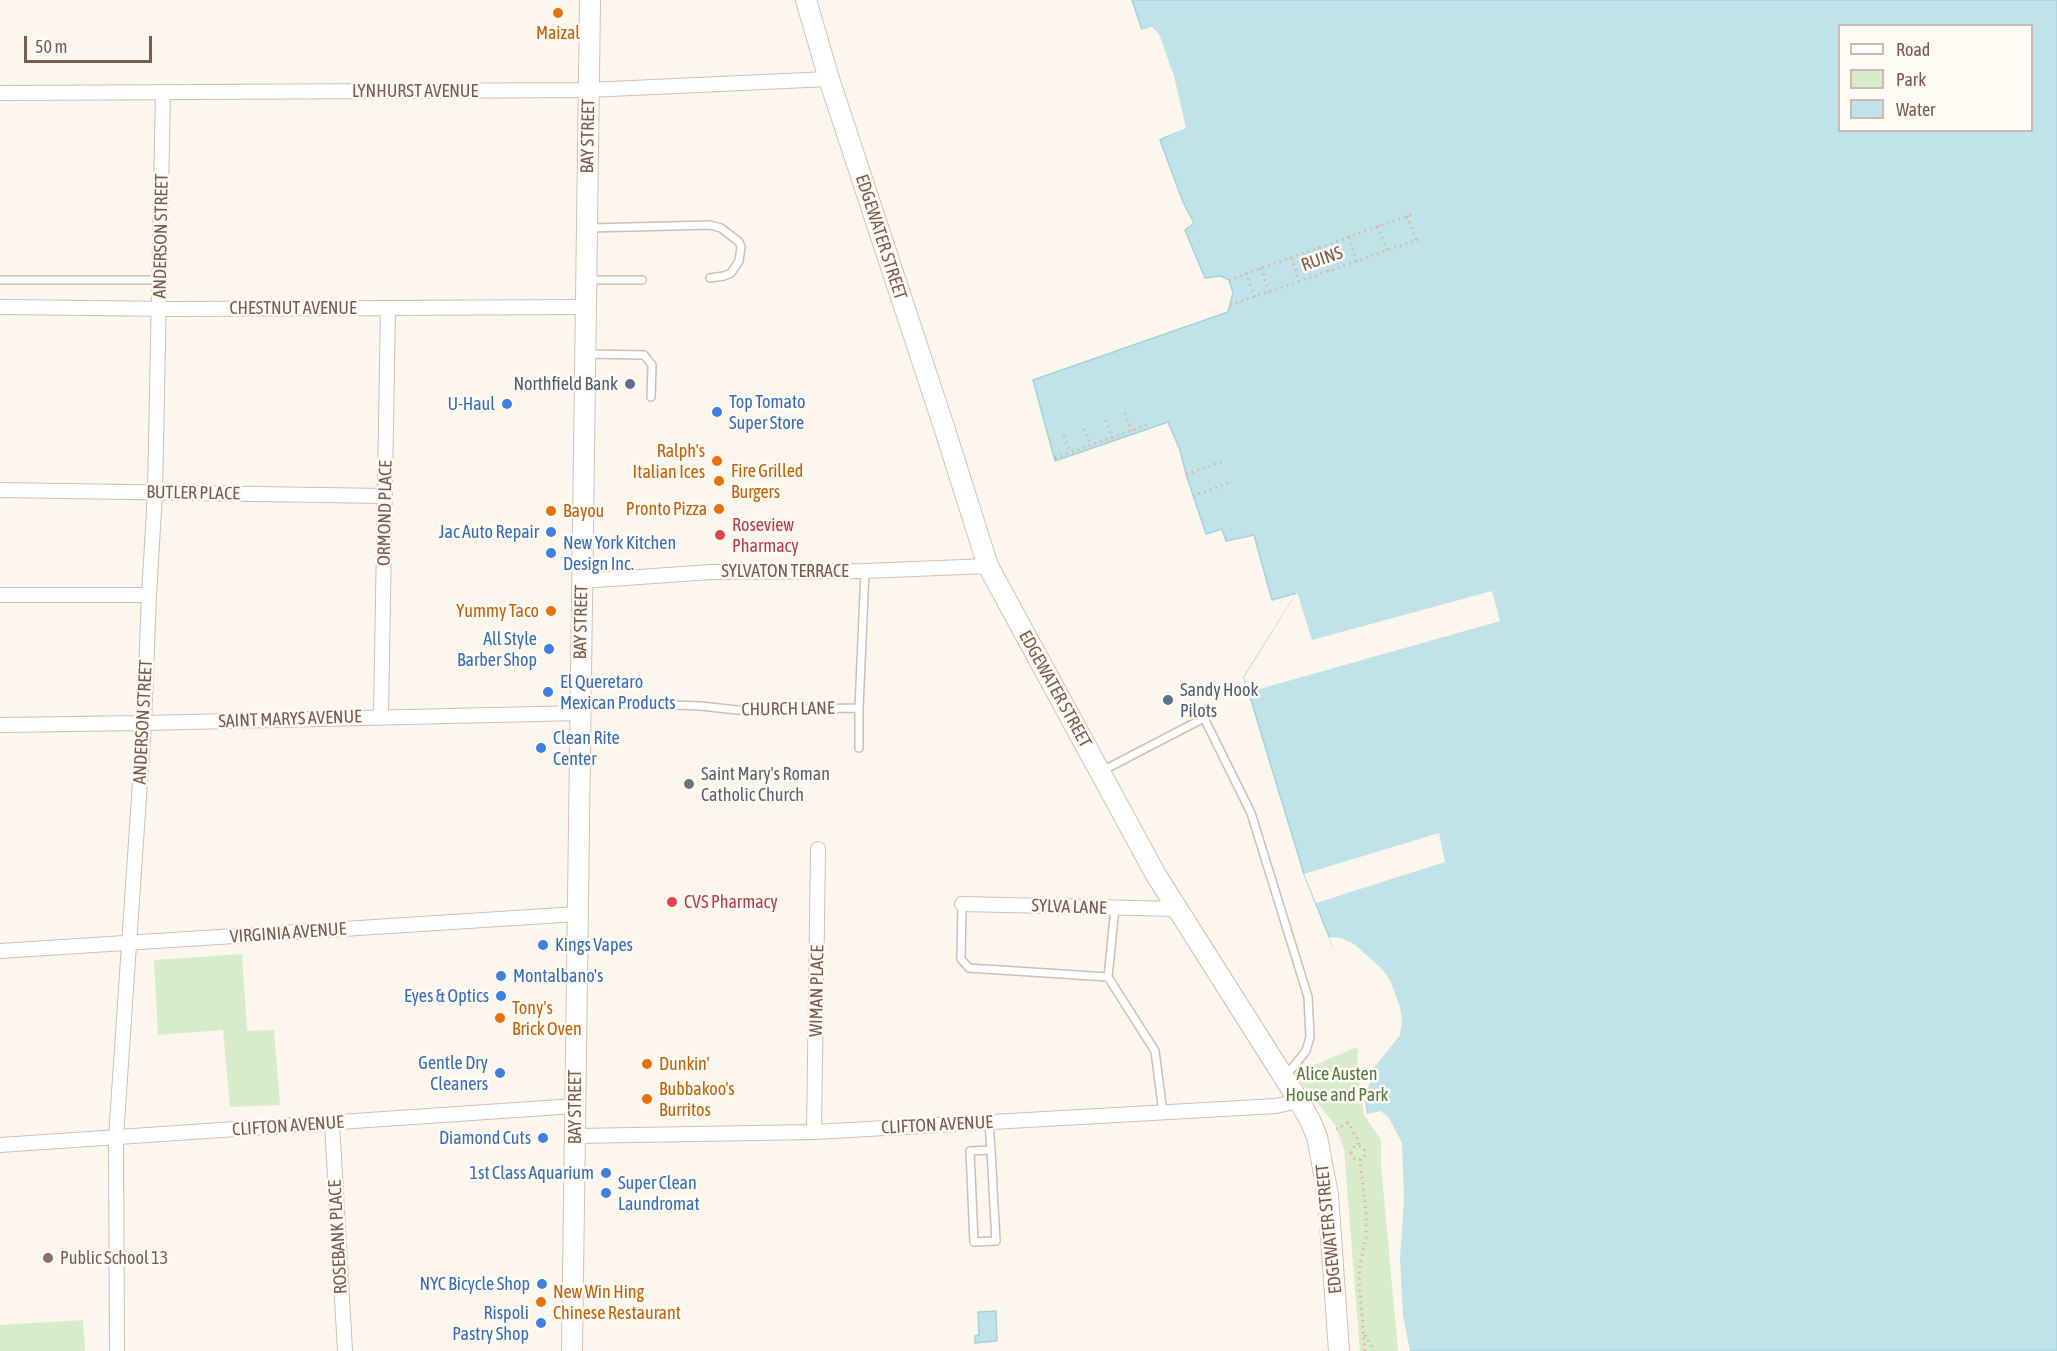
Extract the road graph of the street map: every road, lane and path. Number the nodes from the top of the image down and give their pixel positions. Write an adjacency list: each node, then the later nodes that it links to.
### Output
1 (590, 0): 4 (street, BAY STREET)
2 (807, 0): 3 (street, EDGEWATER STREET)
3 (829, 79): 4 (street, LYNHURST AVENUE); 54 (street, EDGEWATER STREET)
4 (588, 90): 5 (street, LYNHURST AVENUE); 10 (street, BAY STREET)
5 (163, 92): 6 (street, LYNHURST AVENUE); 23 (street, ANDERSON STREET)
6 (0, 93)
7 (1413, 214): 8 (path, RUINS)
8 (1407, 216): 9 (path, RUINS); 13 (path)
9 (1378, 226): 11 (path, RUINS); 15 (path)
10 (586, 228): 21 (lane); 24 (street, BAY STREET)
11 (1349, 237): 14 (path, RUINS); 17 (path)
12 (1423, 238): 13 (path, RUINS)
13 (1416, 240): 15 (path, RUINS)
14 (1319, 247): 16 (path, RUINS); 19 (path)
15 (1387, 250): 17 (path, RUINS)
16 (1291, 258): 18 (path, RUINS); 27 (path)
17 (1357, 261): 19 (path, RUINS)
18 (1261, 268): 20 (path, RUINS); 28 (path)
19 (1328, 271): 27 (path, RUINS)
20 (1246, 273): 26 (path, RUINS); 29 (path)
21 (710, 278)
22 (0, 280): 23 (lane)
23 (160, 280): 34 (street, ANDERSON STREET)
24 (586, 280): 25 (lane); 32 (street, BAY STREET)
25 (642, 280)
26 (1229, 280)
27 (1299, 281): 28 (path, RUINS)
28 (1269, 292): 29 (path, RUINS)
29 (1255, 297): 30 (path, RUINS)
30 (1230, 305)
31 (0, 307): 34 (street, CHESTNUT AVENUE)
32 (585, 307): 33 (street, CHESTNUT AVENUE); 35 (street, BAY STREET)
33 (388, 308): 34 (street, CHESTNUT AVENUE); 52 (street, ORMOND PLACE)
34 (160, 309): 51 (street, ANDERSON STREET)
35 (585, 354): 36 (lane); 56 (street, BAY STREET)
36 (651, 397)
37 (1125, 413): 41 (path)
38 (1106, 420): 43 (path)
39 (1150, 424): 41 (path)
40 (1084, 429): 44 (path)
41 (1132, 431): 43 (path)
42 (1064, 436): 45 (path)
43 (1112, 438): 44 (path)
44 (1091, 445): 45 (path)
45 (1070, 452): 46 (path)
46 (1055, 458)
47 (1222, 462): 48 (path)
48 (1185, 474)
49 (1230, 482): 53 (path)
50 (0, 490): 51 (street, BUTLER PLACE)
51 (155, 493): 52 (street, BUTLER PLACE); 58 (street, ANDERSON STREET)
52 (385, 496): 61 (street, ORMOND PLACE)
53 (1193, 496)
54 (988, 566): 55 (street, SYLVATON TERRACE); 65 (street, EDGEWATER STREET)
55 (865, 571): 56 (street, SYLVATON TERRACE); 60 (lane, CHURCH LANE)
56 (582, 581): 59 (street, BAY STREET)
57 (0, 595): 58 (street)
58 (148, 595): 62 (street, ANDERSON STREET)
59 (580, 708): 60 (lane, CHURCH LANE); 61 (street, SAINT MARYS AVENUE); 70 (street, BAY STREET)
60 (859, 708): 64 (lane)
61 (381, 717): 62 (street, SAINT MARYS AVENUE)
62 (144, 723): 63 (street, SAINT MARYS AVENUE); 71 (street, ANDERSON STREET)
63 (0, 724)
64 (859, 748)
65 (1100, 772): 69 (street, EDGEWATER STREET); 74 (lane)
66 (818, 849): 81 (street, WIMAN PLACE)
67 (962, 904): 68 (street, SYLVA LANE); 73 (lane)
68 (1115, 908): 69 (street, SYLVA LANE); 73 (lane)
69 (1177, 909): 74 (street, EDGEWATER STREET)
70 (577, 914): 71 (street, VIRGINIA AVENUE); 76 (street, BAY STREET)
71 (129, 943): 72 (street, VIRGINIA AVENUE); 83 (street, ANDERSON STREET)
72 (0, 951)
73 (1108, 977): 77 (lane)
74 (1284, 1078): 75 (street, EDGEWATER STREET)
75 (1299, 1101): 77 (street, CLIFTON AVENUE); 92 (street, EDGEWATER STREET)
76 (575, 1106): 79 (street, CLIFTON AVENUE); 82 (street, BAY STREET)
77 (1163, 1112): 78 (street, CLIFTON AVENUE)
78 (989, 1122): 81 (street, CLIFTON AVENUE); 86 (lane)
79 (332, 1123): 83 (street, CLIFTON AVENUE); 90 (street, ROSEBANK PLACE)
80 (1336, 1129): 85 (path)
81 (814, 1132): 82 (street, CLIFTON AVENUE)
82 (575, 1136): 91 (street, BAY STREET)
83 (116, 1137): 84 (street, CLIFTON AVENUE); 89 (street, ANDERSON STREET)
84 (0, 1145)
85 (1359, 1146): 87 (path); 87 (path)
86 (991, 1150): 86 (lane)
87 (1360, 1159): 88 (path)
88 (1364, 1333): 93 (path); 94 (path)
89 (117, 1351)
90 (345, 1351)
91 (572, 1351)
92 (1339, 1351)
93 (1365, 1351)
94 (1374, 1351)

